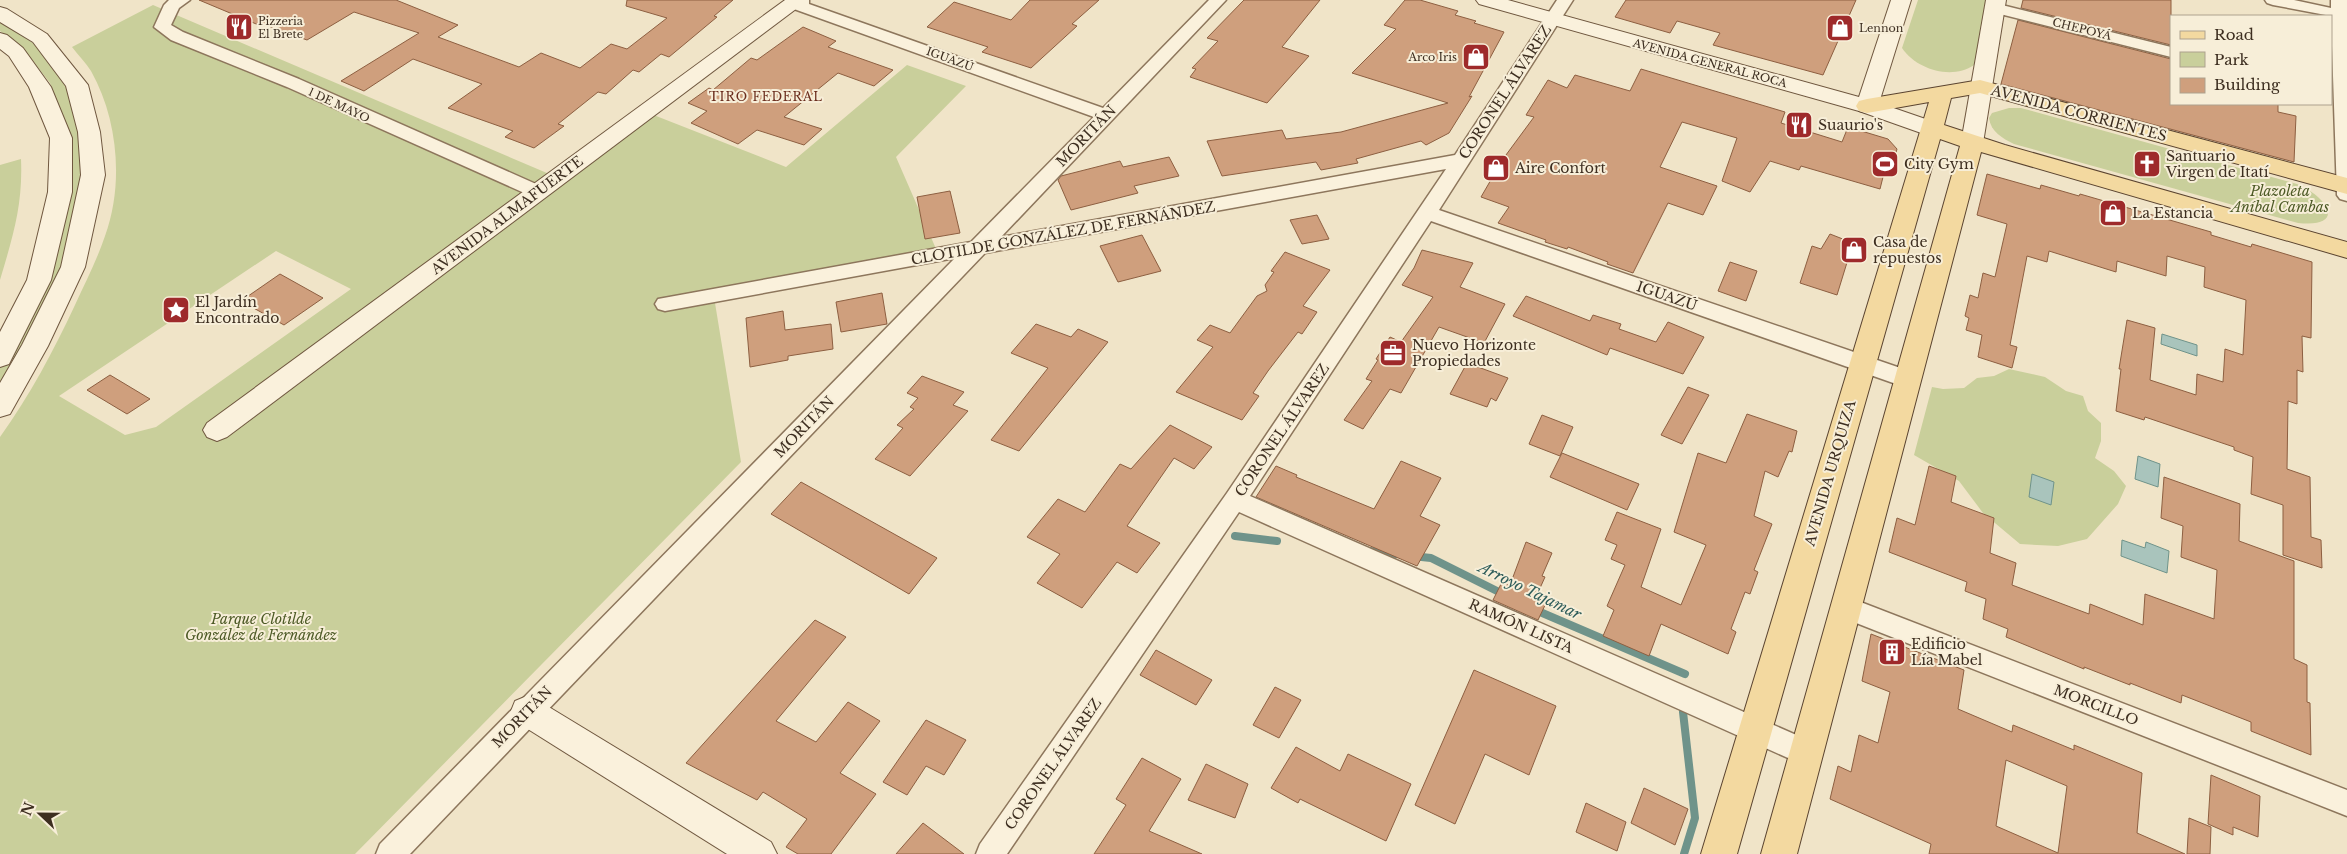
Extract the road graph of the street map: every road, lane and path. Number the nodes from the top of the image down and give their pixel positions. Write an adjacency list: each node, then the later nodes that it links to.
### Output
1 (799, 0): 18 (street, IGUAZÚ); 23 (main road, AVENIDA ALMAFUERTE)
2 (1218, 0): 18 (street, MORITÁN)
3 (1486, 0): 11 (main road, AVENIDA GENERAL ROCA)
4 (1564, 0): 11 (street, CORONEL ÁLVAREZ)
5 (1901, 0): 17 (main road)
6 (2273, 0): 9 (street)
7 (177, 3): 23 (street, 1 DE MAYO)
8 (1995, 4): 13 (street, CHEPOYÁ); 14 (main road)
9 (2342, 11): 16 (street)
10 (0, 13): 32 (main road)
11 (1553, 19): 17 (main road, AVENIDA GENERAL ROCA); 21 (street, CORONEL ÁLVAREZ)
12 (0, 39): 29 (main road)
13 (2170, 52)
14 (1980, 86): 15 (main road, AVENIDA CORRIENTES); 20 (main road); 22 (main road, AVENIDA CORRIENTES)
15 (1942, 93): 17 (main road, AVENIDA CORRIENTES); 19 (main road, AVENIDA URQUIZA)
16 (2337, 94): 22 (street)
17 (1867, 106): 19 (main road, AVENIDA GENERAL ROCA)
18 (1106, 115): 26 (street, MORITÁN)
19 (1932, 129): 20 (main road); 30 (main road, AVENIDA URQUIZA)
20 (1980, 145): 27 (main road); 31 (main road)
21 (1462, 160): 25 (street, CORONEL ÁLVAREZ); 26 (street, CLOTILDE GONZÁLEZ DE FERNÁNDEZ)
22 (2347, 186): 24 (street)
23 (538, 192): 33 (main road, AVENIDA ALMAFUERTE)
24 (2347, 195)
25 (1427, 213): 30 (street, IGUAZÚ); 34 (street, CORONEL ÁLVAREZ)
26 (976, 249): 28 (street, CLOTILDE GONZÁLEZ DE FERNÁNDEZ); 36 (street, MORITÁN)
27 (2347, 250)
28 (665, 304)
29 (0, 357)
30 (1862, 363): 31 (street, IGUAZÚ); 37 (main road, AVENIDA URQUIZA)
31 (1907, 378): 35 (main road)
32 (0, 407)
33 (217, 430)
34 (1236, 500): 37 (street, RAMÓN LISTA); 42 (street, CORONEL ÁLVAREZ)
35 (1844, 607): 38 (main road); 39 (street, MORCILLO)
36 (527, 711): 40 (street, MORITÁN); 41 (main road)
37 (1755, 730): 38 (street, RAMÓN LISTA); 43 (main road, AVENIDA URQUIZA)
38 (1806, 753): 44 (main road)
39 (2347, 803)
40 (390, 854)
41 (759, 854)
42 (990, 854)
43 (1719, 854)
44 (1779, 854)

